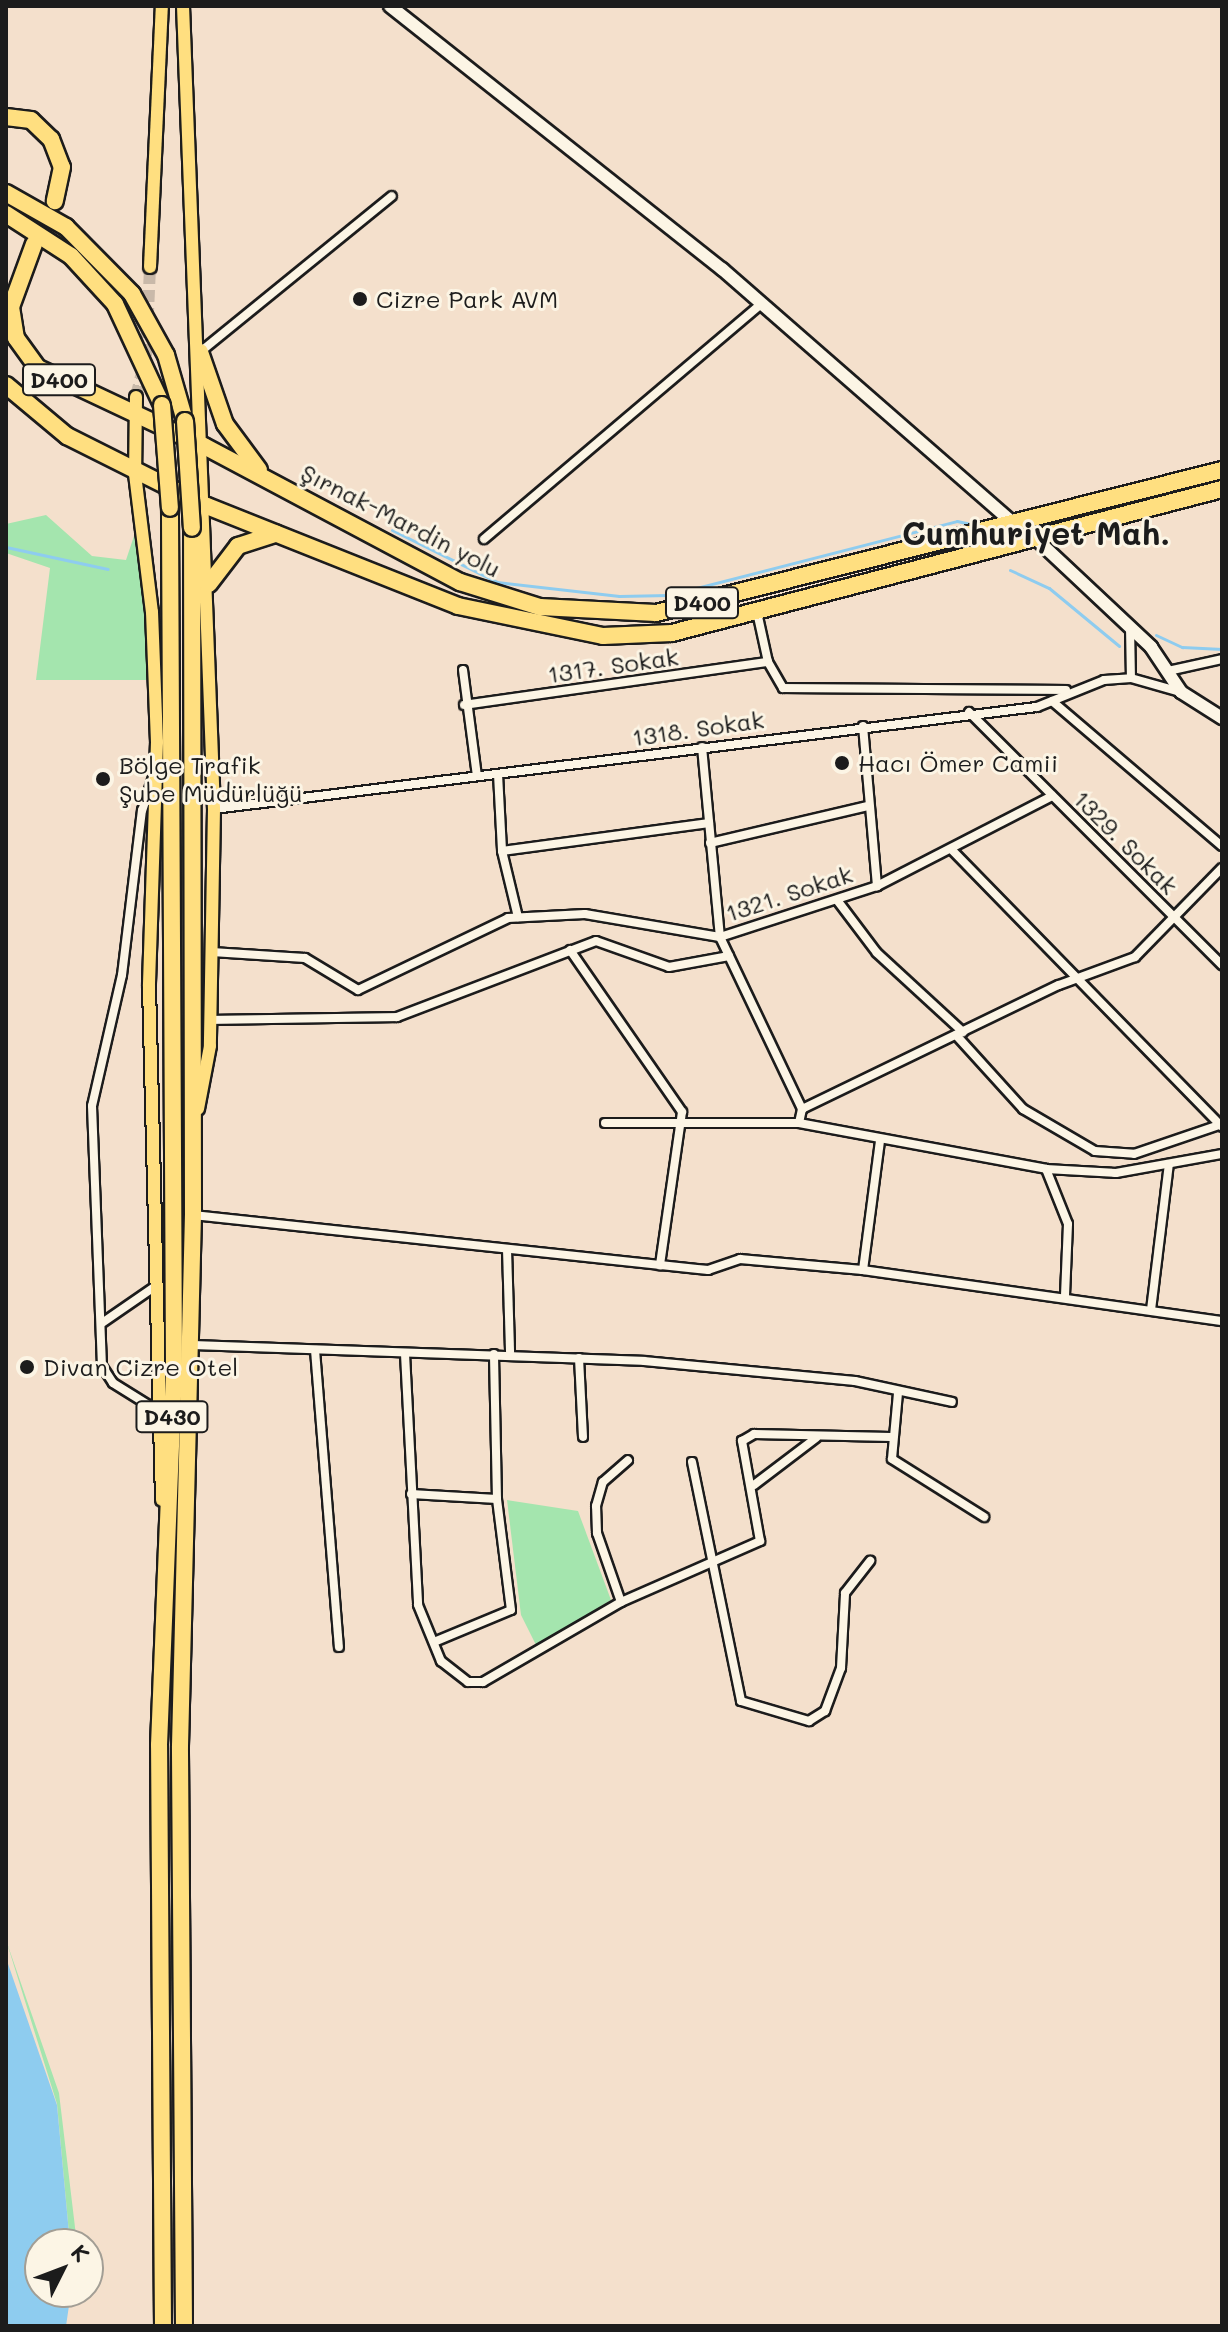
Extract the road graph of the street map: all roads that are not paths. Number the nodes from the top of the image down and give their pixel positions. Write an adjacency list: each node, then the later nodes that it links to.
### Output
1 (162, 6): 10 (main road)
2 (183, 6): 12 (main road)
3 (390, 6): 11 (street)
4 (6, 117): 7 (highway)
5 (6, 193): 71 (highway, D430, bridge)
6 (392, 196): 12 (street)
7 (55, 201)
8 (6, 214): 105 (highway, D430, bridge)
9 (34, 244): 15 (highway, Şırnak-Mardin yolu / D400)
10 (150, 267)
11 (761, 304): 22 (street); 25 (street)
12 (200, 352): 16 (main road); 19 (highway)
13 (6, 385): 18 (highway, Şırnak-Mardin yolu / D400)
14 (136, 397): 15 (main road)
15 (133, 417): 16 (highway, Şırnak-Mardin yolu / D400); 18 (main road)
16 (204, 446): 19 (highway, Şırnak-Mardin yolu / D400); 21 (main road)
17 (1222, 470): 22 (highway, Şırnak-Mardin yolu / D400)
18 (135, 474): 21 (highway, Şırnak-Mardin yolu / D400); 42 (main road)
19 (268, 480): 22 (highway, Şırnak-Mardin yolu / D400)
20 (1222, 489): 24 (highway, Şırnak-Mardin yolu / D400)
21 (207, 506): 23 (highway, Şırnak-Mardin yolu / D400); 26 (main road)
22 (1015, 525)
23 (276, 534): 26 (highway); 27 (highway, Şırnak-Mardin yolu / D400)
24 (1034, 537): 27 (highway, Şırnak-Mardin yolu / D400); 28 (street)
25 (484, 539)
26 (209, 584): 47 (main road)
27 (757, 612): 30 (street)
28 (1130, 627): 32 (street); 33 (street)
29 (1222, 659): 32 (street)
30 (768, 662): 34 (street); 37 (street, 1317. Sokak)
31 (463, 670): 37 (street)
32 (1168, 671): 35 (street)
33 (1131, 678): 34 (street); 35 (street)
34 (1066, 690): 36 (street)
35 (1181, 692): 39 (street)
36 (1052, 701): 38 (street, 1318. Sokak); 50 (street)
37 (464, 705): 44 (street)
38 (969, 712): 40 (street, 1318. Sokak); 45 (street, 1329. Sokak)
39 (1222, 718)
40 (863, 726): 41 (street, 1318. Sokak); 46 (street)
41 (702, 747): 43 (street, 1318. Sokak); 48 (street)
42 (156, 770): 80 (main road); 84 (street)
43 (498, 774): 44 (street, 1318. Sokak); 52 (street)
44 (477, 776): 47 (street, 1318. Sokak)
45 (1052, 796): 51 (street, 1321. Sokak); 57 (street, 1329. Sokak)
46 (868, 806): 49 (street); 54 (street)
47 (214, 809): 60 (main road)
48 (709, 823): 49 (street); 52 (street)
49 (710, 843): 58 (street)
50 (1222, 846)
51 (951, 849): 54 (street, 1321. Sokak); 63 (street)
52 (502, 851): 56 (street)
53 (1222, 868): 57 (street)
54 (877, 886): 55 (street, 1321. Sokak)
55 (837, 900): 58 (street, 1321. Sokak); 65 (street)
56 (518, 917): 58 (street, 1321. Sokak); 60 (street, 1321. Sokak)
57 (1176, 919): 62 (street, 1329. Sokak); 63 (street)
58 (720, 937): 61 (street)
59 (570, 950): 61 (street); 64 (street); 68 (street)
60 (212, 952): 64 (main road)
61 (729, 956): 66 (street)
62 (1222, 965)
63 (1077, 982): 65 (street); 70 (street)
64 (211, 1020): 71 (main road)
65 (959, 1033): 66 (street); 70 (street)
66 (802, 1109): 69 (street)
67 (605, 1123): 68 (street)
68 (685, 1123): 69 (street); 78 (street)
69 (799, 1123): 72 (street)
70 (1222, 1125)
71 (193, 1130): 76 (highway, D430)
72 (880, 1141): 75 (street); 79 (street)
73 (1222, 1154): 74 (street)
74 (1169, 1164): 75 (street); 82 (street)
75 (1046, 1169): 81 (street)
76 (193, 1215): 77 (street); 85 (highway, D430)
77 (507, 1249): 78 (street); 87 (street)
78 (660, 1265): 79 (street)
79 (863, 1270): 81 (street)
80 (157, 1285): 84 (street); 93 (main road)
81 (1065, 1297): 82 (street)
82 (1151, 1310): 83 (street)
83 (1222, 1321)
84 (102, 1323): 93 (street)
85 (190, 1345): 86 (street); 110 (highway, D430)
86 (315, 1350): 88 (street); 108 (street)
87 (510, 1352): 89 (street); 90 (street)
88 (405, 1354): 89 (street); 100 (street)
89 (494, 1354): 101 (street)
90 (579, 1358): 91 (street); 94 (street)
91 (898, 1393): 92 (street); 95 (street)
92 (952, 1402)
93 (158, 1411): 105 (main road)
94 (583, 1437)
95 (891, 1437): 96 (street); 102 (street)
96 (816, 1438): 99 (street); 99 (street)
97 (628, 1460): 106 (street)
98 (692, 1462): 103 (street)
99 (754, 1485): 103 (street)
100 (411, 1494): 101 (street); 107 (street)
101 (497, 1499): 107 (street)
102 (984, 1517)
103 (713, 1559): 104 (street); 106 (street)
104 (870, 1561)
105 (166, 1562): 109 (highway, D430)
106 (621, 1602): 107 (street)
107 (434, 1642)
108 (339, 1647)
109 (163, 2326)
110 (184, 2326)

